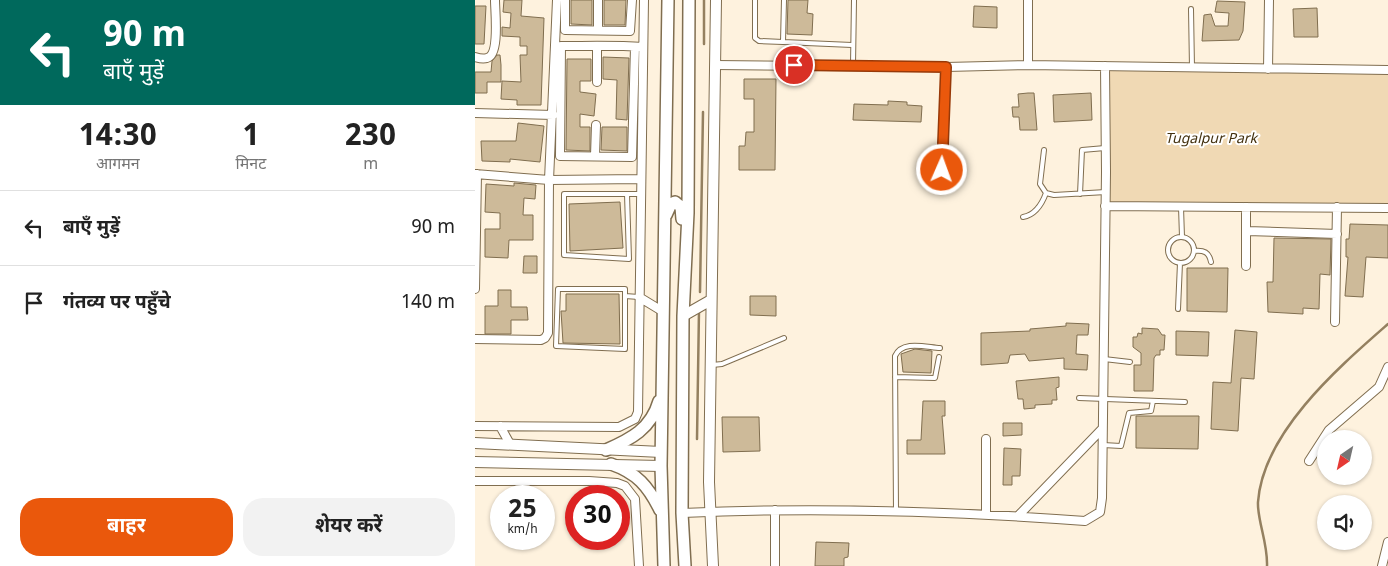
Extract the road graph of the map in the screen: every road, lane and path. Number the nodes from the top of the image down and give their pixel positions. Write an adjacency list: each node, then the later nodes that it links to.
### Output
1 (495, 0): 21 (street)
2 (557, 0): 32 (street)
3 (565, 0): 16 (street)
4 (598, 0): 16 (street)
5 (631, 0): 16 (street)
6 (644, 0): 20 (street)
7 (668, 0): 54 (main road)
8 (689, 0): 57 (main road)
9 (716, 0): 22 (street)
10 (755, 0): 17 (lane)
11 (783, 0): 17 (lane)
12 (854, 0): 18 (lane)
13 (1029, 0): 23 (street)
14 (1269, 0): 28 (street)
15 (1191, 9): 27 (lane)
16 (598, 30)
17 (783, 42): 18 (lane)
18 (852, 45): 24 (lane)
19 (597, 46): 20 (street); 30 (street); 36 (street)
20 (639, 47): 37 (street); 38 (street)
21 (475, 57)
22 (715, 65): 24 (street); 66 (street)
23 (1028, 65): 25 (street); 26 (street)
24 (853, 66): 26 (street)
25 (1105, 66): 27 (street); 34 (street)
26 (946, 67): 42 (street)
27 (1192, 68): 28 (street)
28 (1268, 69): 29 (street)
29 (1388, 70)
30 (597, 82)
31 (475, 113): 32 (street)
32 (553, 115): 41 (street)
33 (596, 125): 36 (street)
34 (1106, 148): 43 (street); 47 (lane)
35 (1045, 150): 44 (lane)
36 (595, 156): 37 (street)
37 (632, 157): 38 (street)
38 (641, 158): 40 (street)
39 (476, 174): 41 (street); 63 (street)
40 (640, 179): 41 (street); 46 (street)
41 (549, 180): 72 (street)
42 (941, 187)
43 (1106, 192): 47 (lane); 48 (street)
44 (1045, 193): 47 (lane); 53 (lane)
45 (627, 194): 45 (lane); 46 (lane)
46 (641, 194): 65 (street)
47 (1080, 194)
48 (1105, 206): 49 (street); 75 (street)
49 (1181, 207): 50 (street); 58 (lane)
50 (1246, 207): 51 (street); 55 (street)
51 (1337, 208): 52 (street); 56 (street)
52 (1388, 208)
53 (1023, 217)
54 (665, 218): 57 (main road); 68 (main road)
55 (1247, 231): 56 (street); 62 (street)
56 (1337, 234): 70 (street)
57 (687, 235): 69 (main road)
58 (1182, 237): 59 (lane); 61 (lane)
59 (1194, 251): 60 (lane); 61 (lane)
60 (1211, 262)
61 (1180, 263): 67 (lane)
62 (1246, 266)
63 (475, 288)
64 (625, 296): 64 (lane); 65 (lane)
65 (639, 296): 68 (street); 86 (street)
66 (711, 300): 69 (street); 77 (street)
67 (1179, 309)
68 (662, 311): 80 (main road)
69 (683, 316): 102 (main road)
70 (1335, 322)
71 (784, 338): 77 (lane)
72 (475, 339)
73 (940, 348): 79 (lane)
74 (939, 357): 79 (lane)
75 (1103, 359): 76 (lane); 82 (street)
76 (1130, 362)
77 (710, 366): 101 (street)
78 (1388, 367): 94 (street)
79 (895, 377): 100 (lane)
80 (661, 392): 92 (main road); 93 (main road)
81 (1079, 398): 82 (lane)
82 (1102, 400): 83 (lane); 87 (street)
83 (1153, 401): 84 (lane); 91 (lane)
84 (1185, 402)
85 (475, 426): 86 (street)
86 (500, 426): 90 (street)
87 (1102, 428): 91 (street); 105 (street)
88 (986, 440): 104 (street)
89 (475, 443): 90 (street)
90 (510, 444): 92 (street)
91 (1101, 445): 105 (street)
92 (606, 450): 93 (street)
93 (661, 452): 97 (main road)
94 (1309, 461)
95 (475, 462): 96 (street)
96 (611, 464): 97 (street); 103 (main road)
97 (661, 466): 103 (main road)
98 (475, 481): 107 (street)
99 (775, 510): 100 (street); 101 (street); 111 (street)
100 (896, 511): 104 (street)
101 (710, 512): 102 (street); 110 (street)
102 (682, 513): 109 (main road)
103 (662, 514): 108 (main road)
104 (986, 515): 105 (street)
105 (1018, 516)
106 (1388, 542): 112 (street)
107 (639, 566)
108 (664, 566)
109 (685, 566)
110 (713, 566)
111 (775, 566)
112 (1381, 566)

